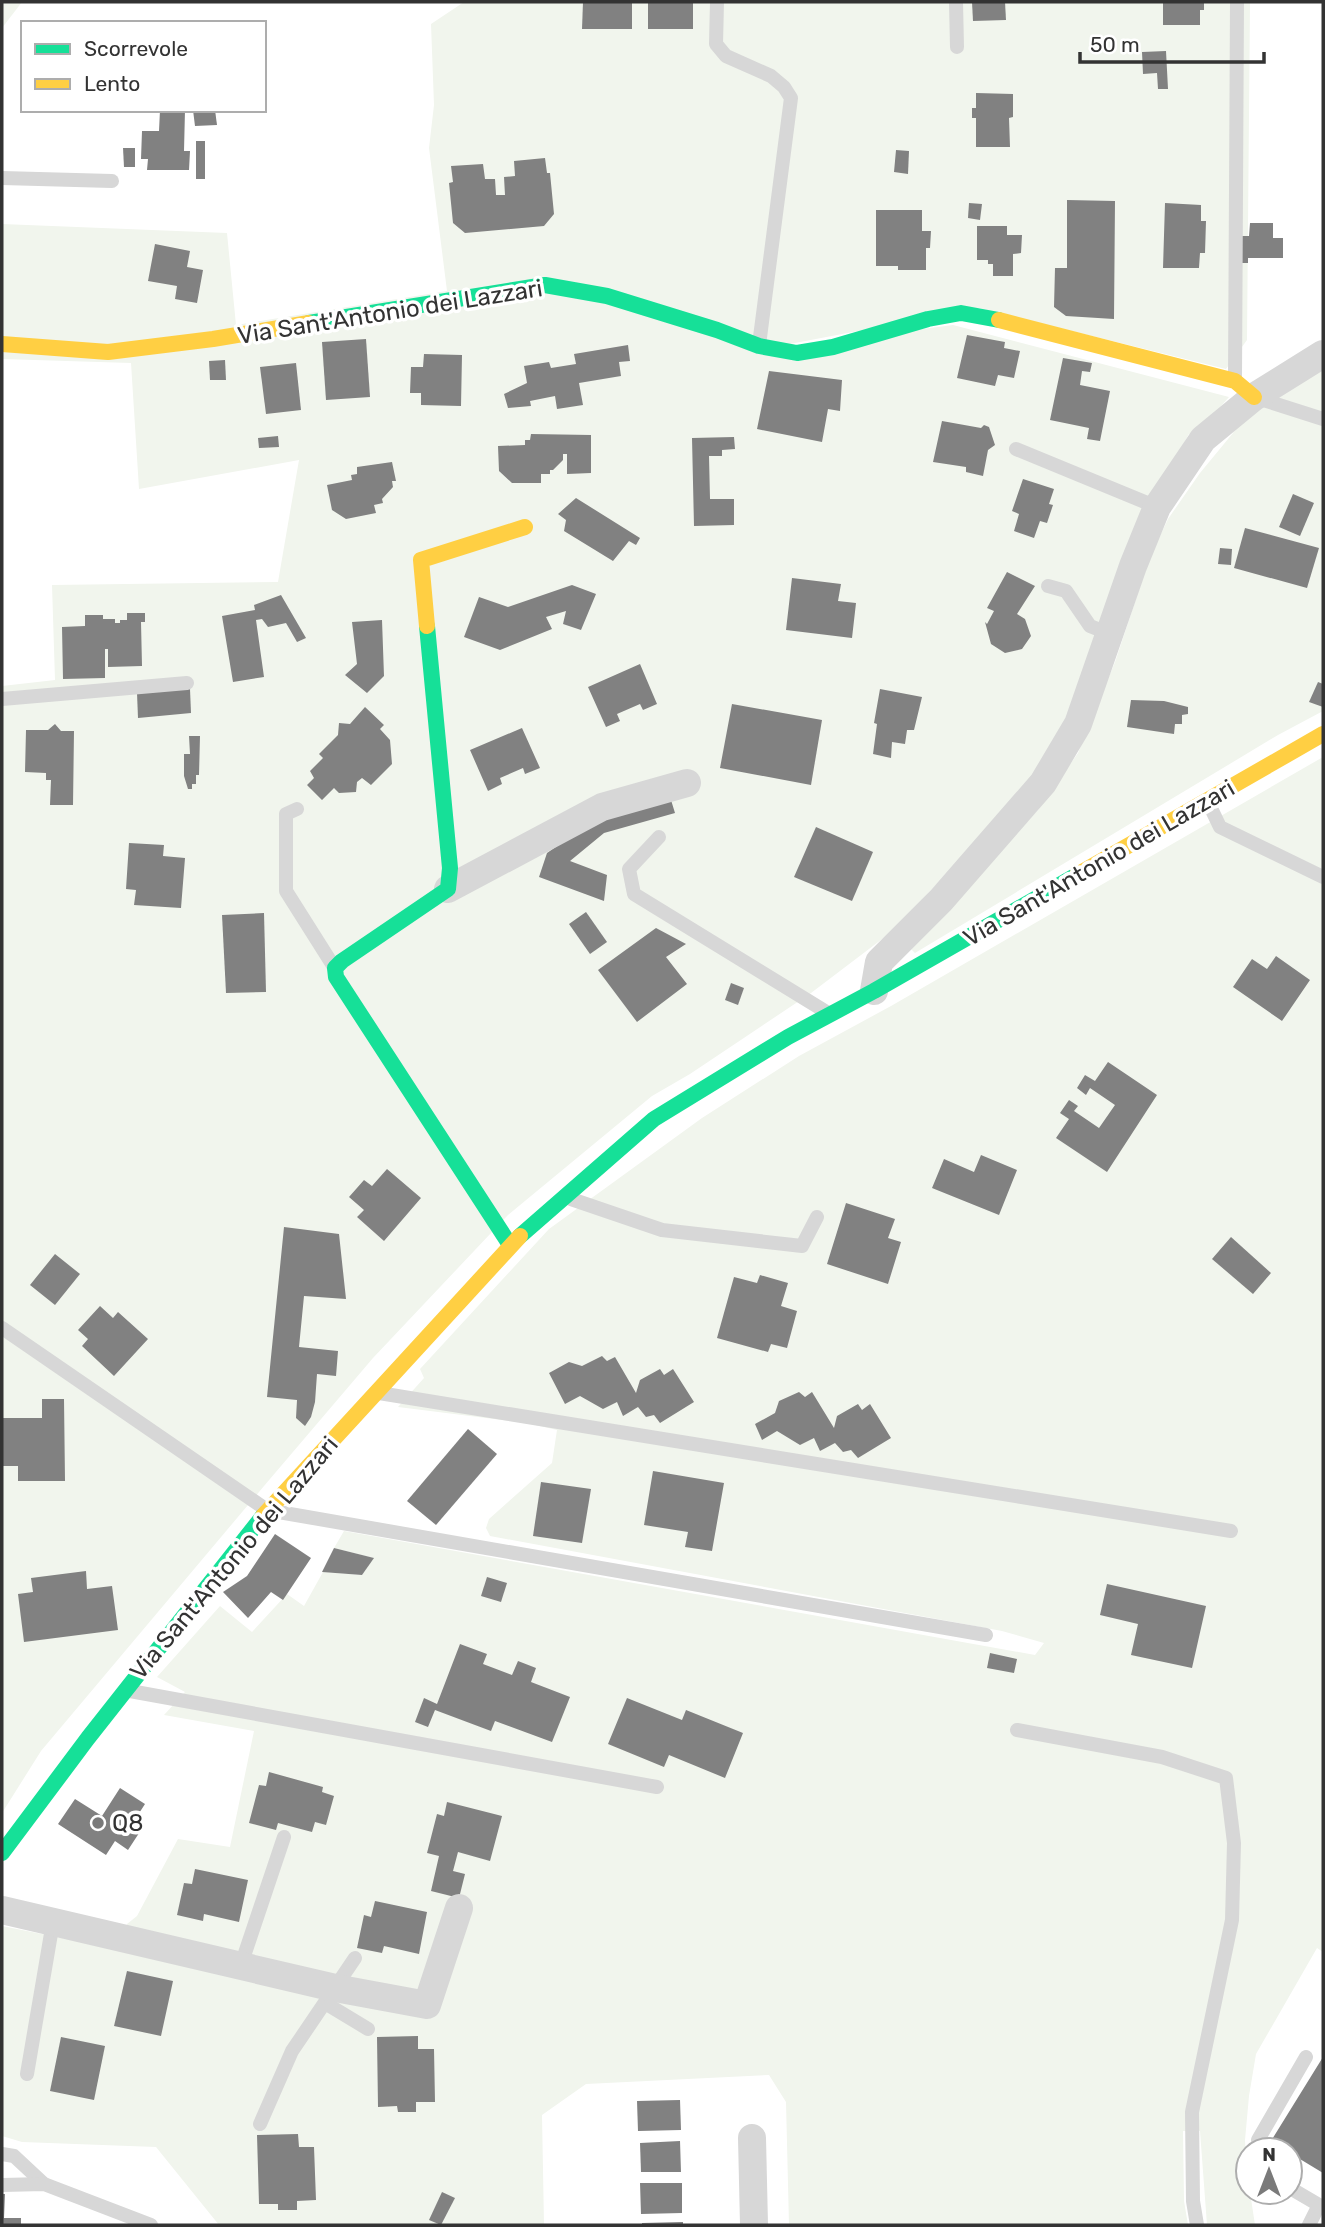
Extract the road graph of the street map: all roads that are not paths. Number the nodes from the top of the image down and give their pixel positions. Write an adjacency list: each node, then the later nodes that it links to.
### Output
1 (717, 2): 8 (lane)
2 (956, 2): 4 (lane)
3 (1237, 2): 10 (lane)
4 (957, 47)
5 (2, 178): 6 (lane)
6 (112, 181)
7 (2, 344): 8 (street, Via Sant'Antonio dei Lazzari)
8 (759, 346): 10 (street, Via Sant'Antonio dei Lazzari)
9 (1323, 354): 10 (street, Via Sant'Antonio dei Lazzari)
10 (1244, 389): 11 (lane); 13 (street, Via Sant'Antonio dei Lazzari)
11 (1323, 419)
12 (1016, 449): 13 (lane)
13 (1157, 507): 16 (street, Via Sant'Antonio dei Lazzari)
14 (525, 527): 25 (street)
15 (1048, 586): 16 (lane)
16 (1110, 634): 27 (street, Via Sant'Antonio dei Lazzari)
17 (187, 683): 18 (lane)
18 (2, 699)
19 (1323, 734): 21 (street, Via Sant'Antonio dei Lazzari)
20 (687, 783): 25 (street)
21 (1208, 801): 24 (lane); 27 (street, Via Sant'Antonio dei Lazzari)
22 (297, 809): 26 (lane)
23 (659, 837): 28 (lane)
24 (1323, 877)
25 (448, 889): 26 (street)
26 (335, 968): 31 (street)
27 (874, 991): 28 (street, Via Sant'Antonio dei Lazzari)
28 (829, 1013): 29 (street, Via Sant'Antonio dei Lazzari)
29 (566, 1197): 30 (lane); 31 (street, Via Sant'Antonio dei Lazzari)
30 (817, 1216)
31 (510, 1245): 33 (street, Via Sant'Antonio dei Lazzari)
32 (2, 1328): 34 (lane)
33 (374, 1392): 34 (street, Via Sant'Antonio dei Lazzari); 35 (lane)
34 (267, 1510): 36 (lane); 37 (street, Via Sant'Antonio dei Lazzari)
35 (1231, 1531)
36 (986, 1634)
37 (125, 1690): 39 (lane); 41 (street, Via Sant'Antonio dei Lazzari)
38 (1017, 1730): 61 (lane)
39 (657, 1787)
40 (284, 1837): 46 (lane)
41 (2, 1853)
42 (459, 1908): 47 (street)
43 (2, 1910): 44 (street)
44 (53, 1922): 46 (street); 50 (lane)
45 (355, 1958): 47 (lane)
46 (241, 1965): 47 (street)
47 (330, 1996): 48 (lane); 51 (lane)
48 (368, 2029)
49 (1306, 2057): 52 (lane)
50 (27, 2074)
51 (260, 2124)
52 (1260, 2136)
53 (752, 2138): 60 (street)
54 (2, 2154): 55 (lane)
55 (44, 2184): 56 (lane); 59 (lane)
56 (2, 2185)
57 (1304, 2197): 58 (lane)
58 (1321, 2206): 62 (lane)
59 (151, 2225)
60 (754, 2225)
61 (1197, 2225)
62 (1309, 2225)

